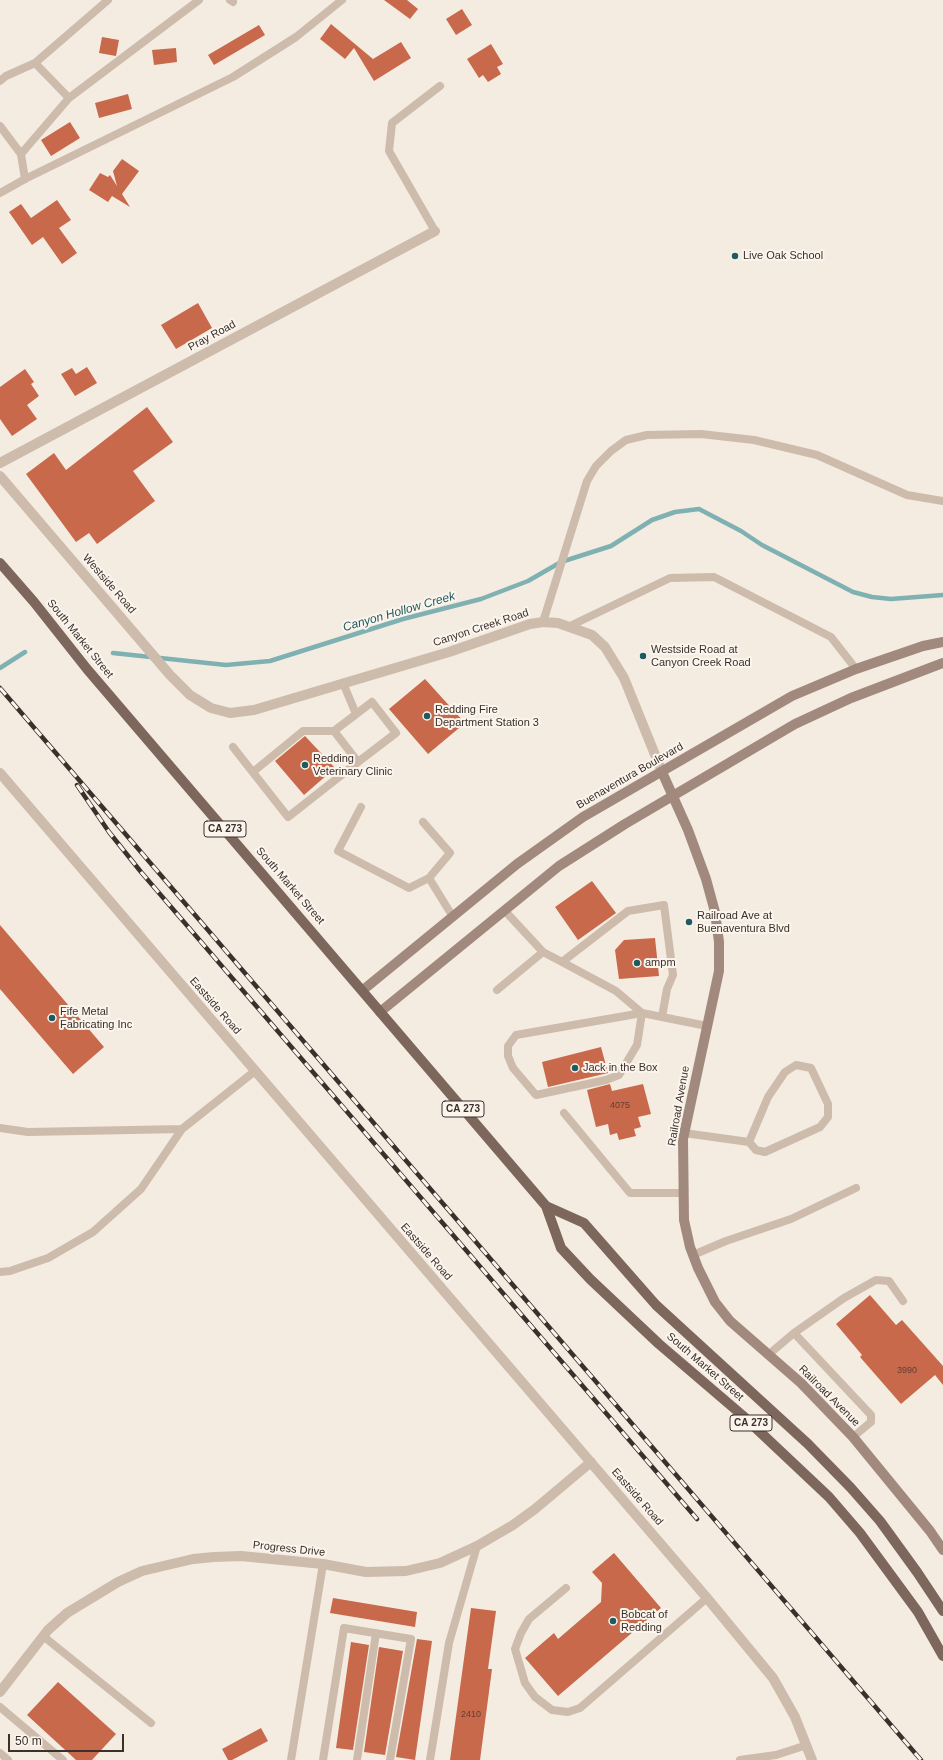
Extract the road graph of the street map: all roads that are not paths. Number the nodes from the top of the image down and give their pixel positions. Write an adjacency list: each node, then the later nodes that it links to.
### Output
1 (108, 0): 4 (lane)
2 (199, 0): 7 (lane)
3 (342, 0): 10 (lane)
4 (35, 63): 5 (lane); 7 (lane)
5 (0, 81)
6 (440, 86): 12 (lane)
7 (69, 98): 9 (lane)
8 (0, 126): 9 (lane)
9 (21, 154): 10 (lane)
10 (25, 179): 11 (lane)
11 (0, 193)
12 (435, 231): 13 (street, Pray Road)
13 (0, 463)
14 (0, 476): 23 (street, Westside Road)
15 (943, 501): 17 (lane)
16 (0, 563): 39 (main road, South Market Street / CA 273)
17 (543, 622): 18 (street, Canyon Creek Road); 22 (street, Canyon Creek Road)
18 (570, 626): 21 (lane); 29 (street, Canyon Creek Road)
19 (943, 642): 21 (main road, Buenaventura Boulevard)
20 (943, 663): 31 (main road)
21 (856, 669): 29 (main road, Buenaventura Boulevard)
22 (343, 684): 23 (street, Canyon Creek Road); 24 (lane)
23 (203, 704)
24 (356, 714): 25 (lane); 27 (lane)
25 (334, 731): 27 (lane); 28 (lane)
26 (233, 747): 28 (lane)
27 (358, 762): 28 (lane)
28 (253, 772)
29 (662, 772): 31 (main road, Canyon Creek Road); 36 (main road, Buenaventura Boulevard)
30 (0, 773): 45 (street, Eastside Road)
31 (673, 796): 35 (main road); 44 (main road, Railroad Avenue)
32 (361, 807): 34 (lane)
33 (423, 822): 34 (lane)
34 (429, 878): 36 (lane)
35 (505, 911): 37 (lane); 41 (main road)
36 (453, 917): 39 (main road, Buenaventura Boulevard)
37 (543, 952): 38 (lane); 40 (lane)
38 (562, 962): 42 (lane); 43 (lane)
39 (363, 990): 41 (main road, South Market Street / CA 273)
40 (497, 990)
41 (380, 1012): 53 (main road, South Market Street / CA 273)
42 (642, 1013): 42 (lane); 43 (lane)
43 (662, 1017): 44 (lane)
44 (707, 1026): 49 (main road, Railroad Avenue)
45 (255, 1071): 48 (lane); 60 (street, Eastside Road)
46 (564, 1113): 52 (lane)
47 (0, 1128): 48 (lane)
48 (182, 1129): 55 (lane)
49 (684, 1133): 50 (lane); 52 (main road, Railroad Avenue)
50 (750, 1142): 50 (lane)
51 (856, 1188): 54 (lane)
52 (682, 1193): 54 (main road, Railroad Avenue)
53 (546, 1206): 66 (main road, South Market Street / CA 273); 69 (main road, South Market Street / CA 273)
54 (693, 1255): 58 (main road, Railroad Avenue)
55 (0, 1272)
56 (903, 1301): 57 (lane)
57 (794, 1333): 58 (lane); 59 (lane)
58 (768, 1355): 59 (main road, Railroad Avenue)
59 (853, 1437): 62 (main road, Railroad Avenue)
60 (591, 1462): 61 (street, Progress Drive); 65 (street, Eastside Road)
61 (477, 1546): 63 (street, Progress Drive); 81 (lane)
62 (943, 1550)
63 (323, 1564): 68 (street, Progress Drive); 77 (lane)
64 (566, 1588): 65 (lane)
65 (707, 1598): 73 (street, Eastside Road)
66 (943, 1611)
67 (376, 1633): 78 (lane); 79 (lane); 80 (lane)
68 (43, 1636): 70 (street, Progress Drive); 72 (lane)
69 (943, 1656)
70 (0, 1692)
71 (0, 1707): 76 (lane)
72 (151, 1723)
73 (807, 1745): 82 (lane); 83 (street, Eastside Road)
74 (0, 1753): 75 (lane)
75 (8, 1760)
76 (63, 1760)
77 (291, 1760)
78 (323, 1760)
79 (357, 1760)
80 (390, 1760)
81 (430, 1760)
82 (740, 1760)
83 (812, 1760)

